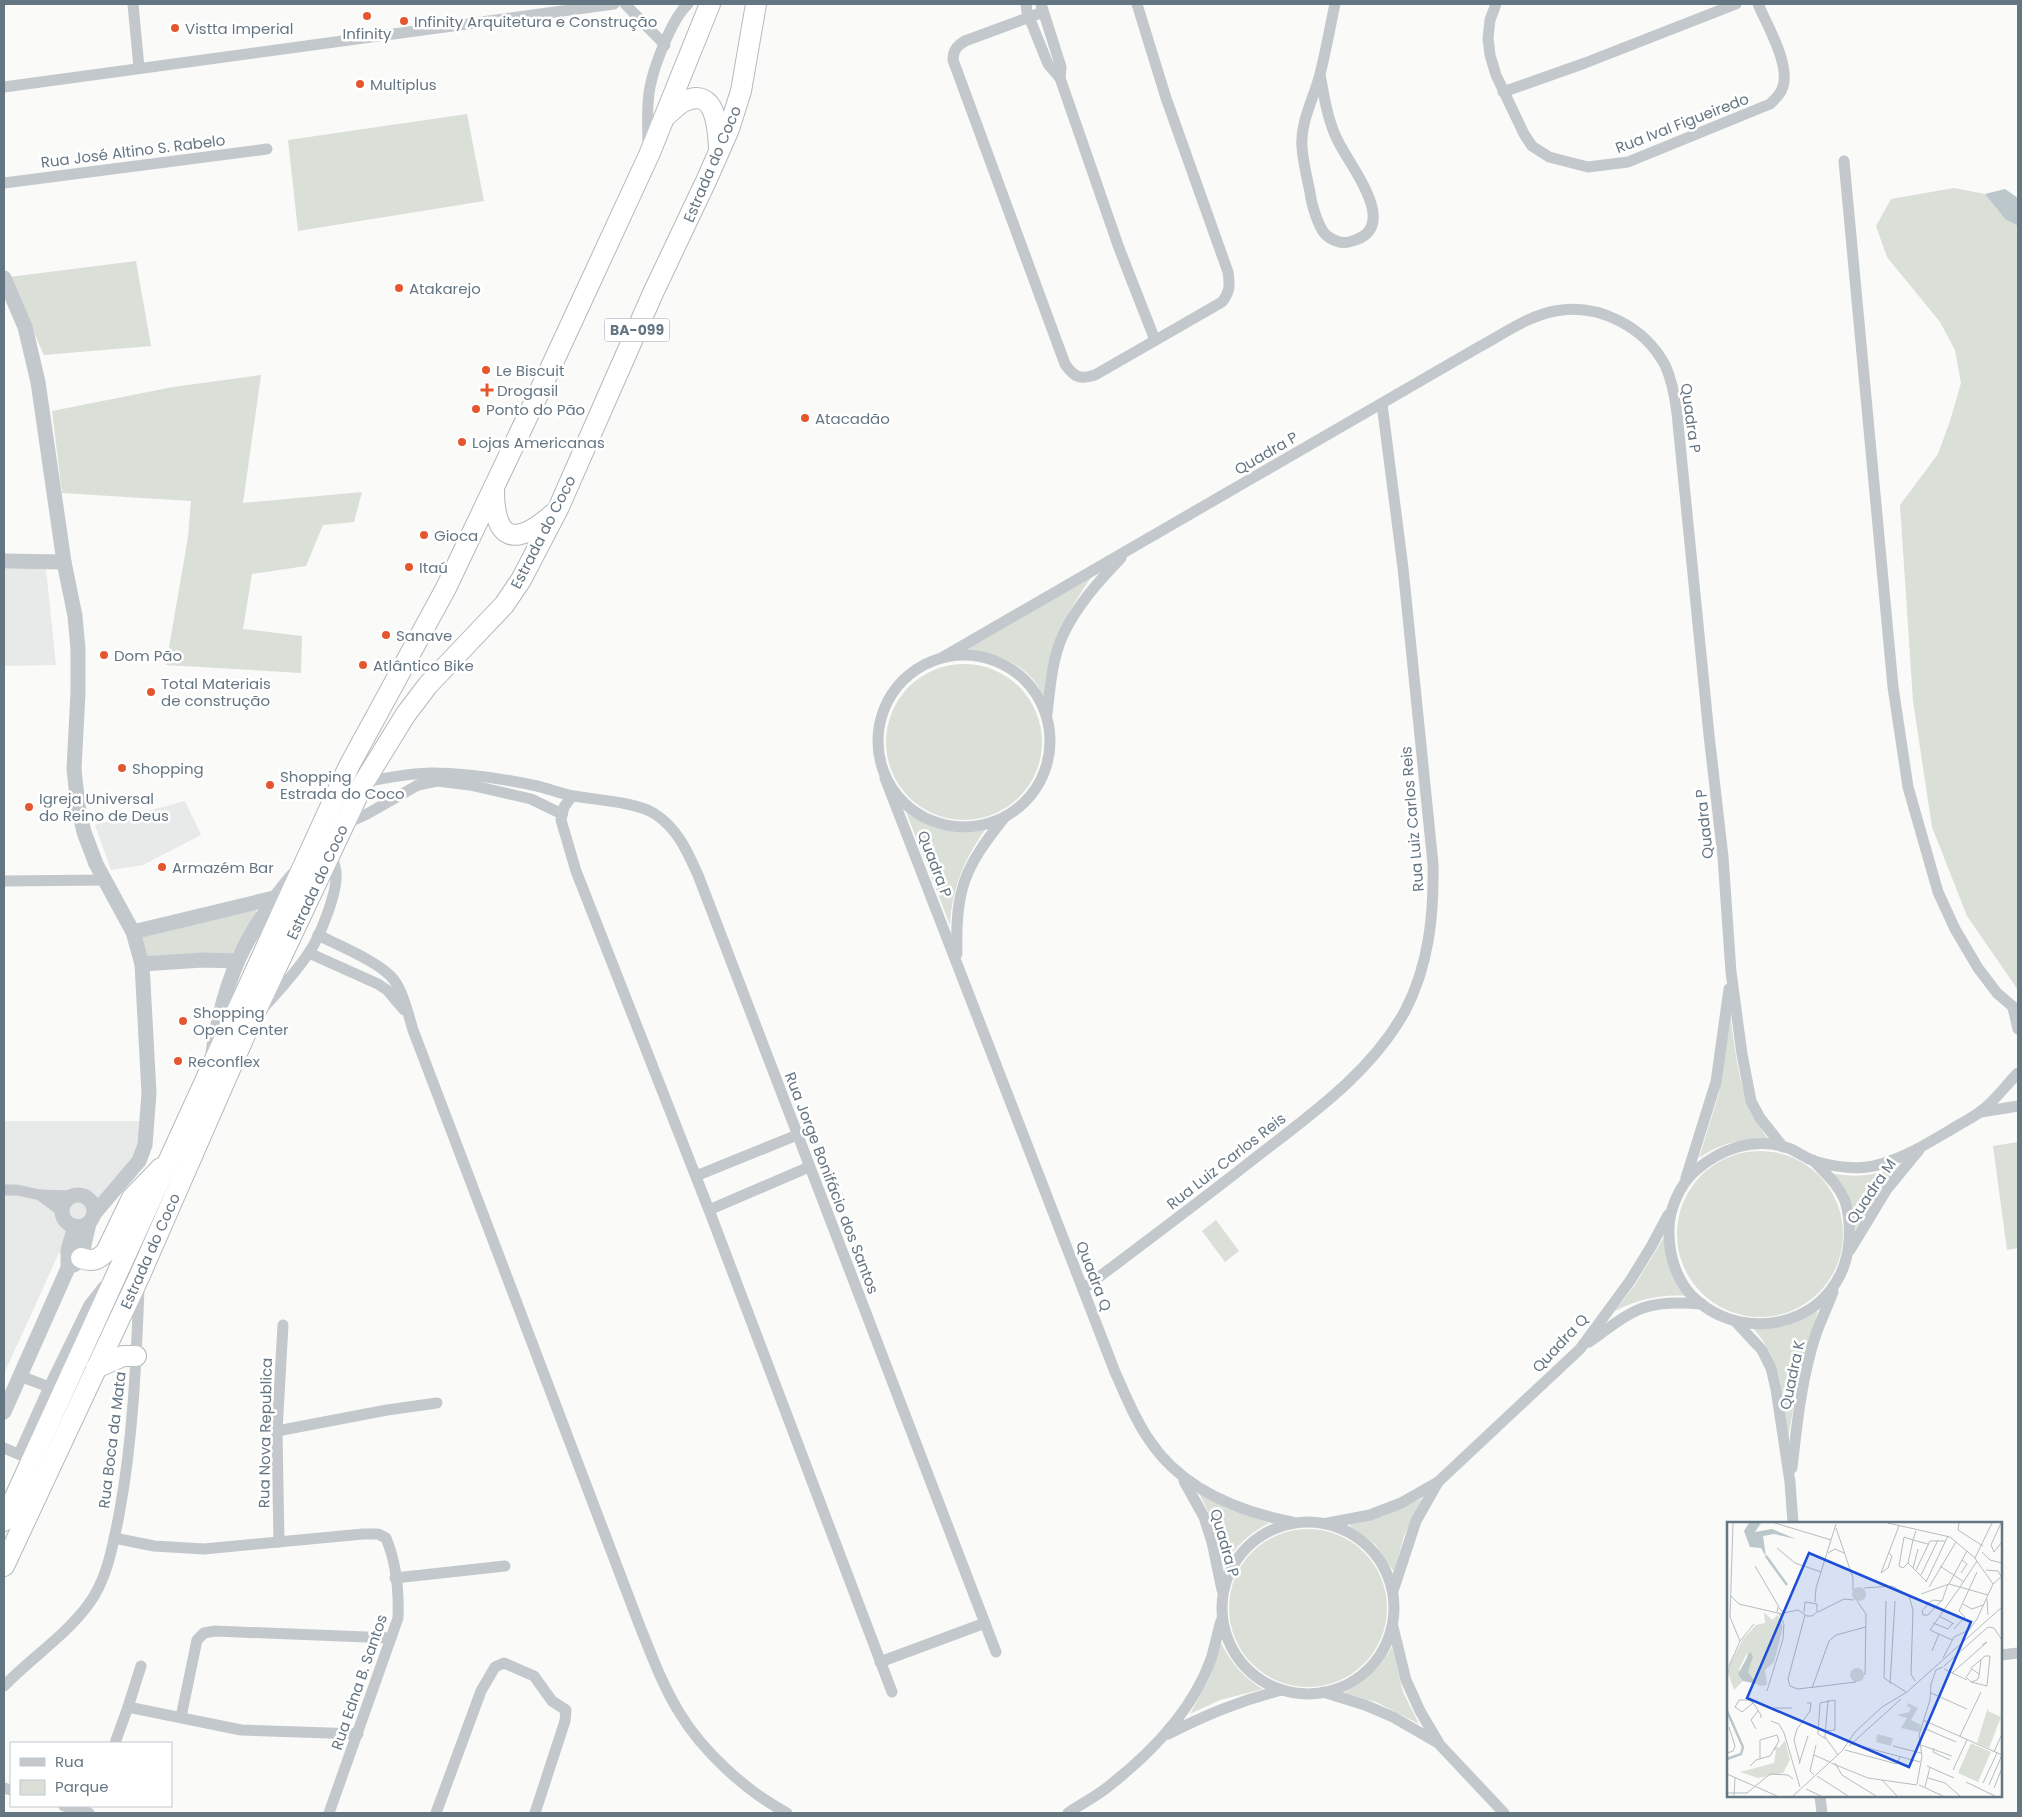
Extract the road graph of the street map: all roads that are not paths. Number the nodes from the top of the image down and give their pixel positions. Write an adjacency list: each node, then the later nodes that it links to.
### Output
1 (133, 4): 16 (street)
2 (614, 4): 16 (street)
3 (625, 4): 15 (street)
4 (688, 4): 15 (street)
5 (710, 4): 21 (highway, Estrada do Coco)
6 (756, 4): 25 (highway, Estrada do Coco / BA-099)
7 (1026, 4): 14 (street)
8 (1137, 4): 30 (street)
9 (1335, 4): 17 (street)
10 (1496, 4): 20 (street, Rua Ival Figueiredo)
11 (1736, 4): 20 (street)
12 (1758, 4): 20 (street, Rua Ival Figueiredo)
13 (1042, 8): 14 (street); 18 (street)
14 (1029, 17): 18 (street); 30 (street)
15 (665, 45): 26 (street)
16 (139, 68): 19 (street)
17 (1320, 74): 22 (street); 23 (street)
18 (1060, 78): 30 (street)
19 (4, 87)
20 (1503, 92)
21 (666, 116): 25 (highway); 26 (highway, Estrada do Coco)
22 (1306, 118): 23 (street); 23 (street)
23 (1329, 118)
24 (266, 149): 28 (street, Rua José Altino S. Rabelo)
25 (719, 152): 33 (highway, Estrada do Coco / BA-099)
26 (649, 155): 32 (highway, Estrada do Coco)
27 (1844, 161): 63 (street)
28 (4, 183)
29 (6, 284): 36 (street)
30 (1155, 340)
31 (1382, 404): 34 (street, Quadra P); 60 (street, Quadra P); 92 (street, Rua Luiz Carlos Reis)
32 (494, 489): 33 (highway); 48 (highway, Estrada do Coco)
33 (558, 509): 41 (highway, Estrada do Coco / BA-099)
34 (1129, 548): 37 (street, Quadra P); 38 (street)
35 (4, 561): 36 (street)
36 (64, 562): 49 (street)
37 (943, 657): 38 (street); 40 (street)
38 (1047, 714): 45 (street)
39 (442, 778): 41 (street); 42 (street); 46 (street)
40 (885, 778): 45 (street); 58 (street, Quadra P)
41 (364, 782): 46 (highway, Estrada do Coco / BA-099)
42 (492, 785): 43 (street, Rua Jorge Bonifácio dos Santos); 44 (street)
43 (572, 796): 44 (street); 71 (street, Rua Jorge Bonifácio dos Santos)
44 (562, 814): 77 (street)
45 (1004, 818): 58 (street)
46 (344, 824): 47 (highway, Estrada do Coco / BA-099)
47 (330, 853): 53 (street); 65 (highway, Estrada do Coco / BA-099)
48 (306, 860): 51 (street); 67 (highway, Estrada do Coco)
49 (104, 880): 50 (street); 52 (street)
50 (4, 881)
51 (274, 898): 52 (street); 57 (street)
52 (133, 932): 59 (street)
53 (318, 935): 54 (street); 55 (street)
54 (333, 943): 56 (street); 61 (street)
55 (310, 953): 56 (street); 65 (street)
56 (327, 960): 62 (street)
57 (236, 961): 59 (street); 67 (street)
58 (957, 961): 92 (street, Quadra Q)
59 (142, 964): 78 (street)
60 (1731, 972): 72 (street, Quadra P); 79 (street)
61 (394, 980): 62 (street); 64 (street)
62 (387, 990): 64 (street)
63 (2016, 1009): 66 (street)
64 (409, 1016): 145 (street)
65 (252, 1020): 90 (highway, Estrada do Coco / BA-099)
66 (2018, 1029)
67 (211, 1069): 74 (highway, Estrada do Coco)
68 (2018, 1070): 70 (street)
69 (2018, 1106): 70 (street)
70 (1981, 1112): 73 (street)
71 (797, 1135): 76 (street, Rua Jorge Bonifácio dos Santos); 77 (street)
72 (1784, 1147): 75 (street); 79 (street)
73 (1921, 1148): 75 (street); 87 (street, Quadra M)
74 (170, 1160): 88 (highway); 89 (highway, Estrada do Coco)
75 (1813, 1160): 87 (street)
76 (809, 1166): 84 (street); 121 (street, Rua Jorge Bonifácio dos Santos)
77 (696, 1176): 84 (street)
78 (117, 1185): 82 (street); 86 (street)
79 (1684, 1185): 83 (street, Quadra Q)
80 (4, 1190): 81 (street)
81 (40, 1195): 82 (street); 85 (street)
82 (79, 1197): 85 (street); 86 (street)
83 (1674, 1201): 93 (street); 96 (street, Quadra Q)
84 (709, 1210): 127 (street)
85 (63, 1212): 86 (street)
86 (86, 1221): 88 (street)
87 (1848, 1254): 91 (street, Quadra K)
88 (74, 1263): 99 (street)
89 (121, 1266): 100 (street); 105 (highway, Estrada do Coco)
90 (140, 1276): 97 (street, Rua Boca da Mata); 98 (highway, Estrada do Coco / BA-099)
91 (1839, 1278): 94 (street); 108 (street, Quadra K)
92 (1082, 1289): 106 (street, Quadra Q)
93 (1702, 1304): 94 (street); 96 (street)
94 (1736, 1321): 108 (street)
95 (282, 1325): 103 (street, Rua Nova Republica)
96 (1580, 1349): 107 (street, Quadra Q)
97 (136, 1356): 98 (highway); 113 (street, Rua Boca da Mata)
98 (96, 1368): 115 (highway, Estrada do Coco / BA-099)
99 (20, 1376): 100 (street); 102 (street)
100 (49, 1387): 105 (street)
101 (437, 1403): 103 (street)
102 (4, 1412)
103 (277, 1431): 114 (street, Rua Nova Republica)
104 (4, 1448): 105 (street)
105 (25, 1457): 109 (highway, Estrada do Coco)
106 (1184, 1479): 110 (street, Quadra Q); 118 (street, Quadra P)
107 (1438, 1482): 112 (street, Quadra Q); 119 (street, Quadra Q)
108 (1790, 1482): 111 (street)
109 (4, 1520)
110 (1292, 1522): 112 (street); 118 (street)
111 (1793, 1522)
112 (1328, 1523): 119 (street)
113 (114, 1538): 114 (street); 129 (street, Rua Boca da Mata)
114 (279, 1542): 117 (street, Rua Edna B. Santos)
115 (4, 1566)
116 (505, 1566): 117 (street)
117 (395, 1578): 123 (street, Rua Edna B. Santos)
118 (1222, 1590): 120 (street)
119 (1393, 1591): 122 (street)
120 (1221, 1618): 130 (street); 136 (street)
121 (985, 1623): 124 (street, Rua Jorge Bonifácio dos Santos); 127 (street)
122 (1393, 1625): 132 (street); 138 (street)
123 (391, 1638): 134 (street); 135 (street, Rua Edna B. Santos)
124 (996, 1652)
125 (2018, 1653): 126 (street)
126 (2002, 1655)
127 (880, 1662): 131 (street)
128 (141, 1666): 133 (street)
129 (4, 1686)
130 (1282, 1690): 132 (street); 136 (street)
131 (892, 1692)
132 (1324, 1692): 138 (street)
133 (128, 1707): 134 (street); 137 (street)
134 (181, 1717): 135 (street)
135 (358, 1734): 142 (street, Rua Edna B. Santos)
136 (1164, 1736): 146 (street)
137 (114, 1742)
138 (1440, 1744): 147 (street)
139 (1820, 1797): 148 (street)
140 (68, 1807): 141 (street)
141 (89, 1813)
142 (330, 1813)
143 (436, 1813): 144 (street)
144 (535, 1813)
145 (787, 1813)
146 (1068, 1813)
147 (1504, 1813)
148 (1822, 1813)

